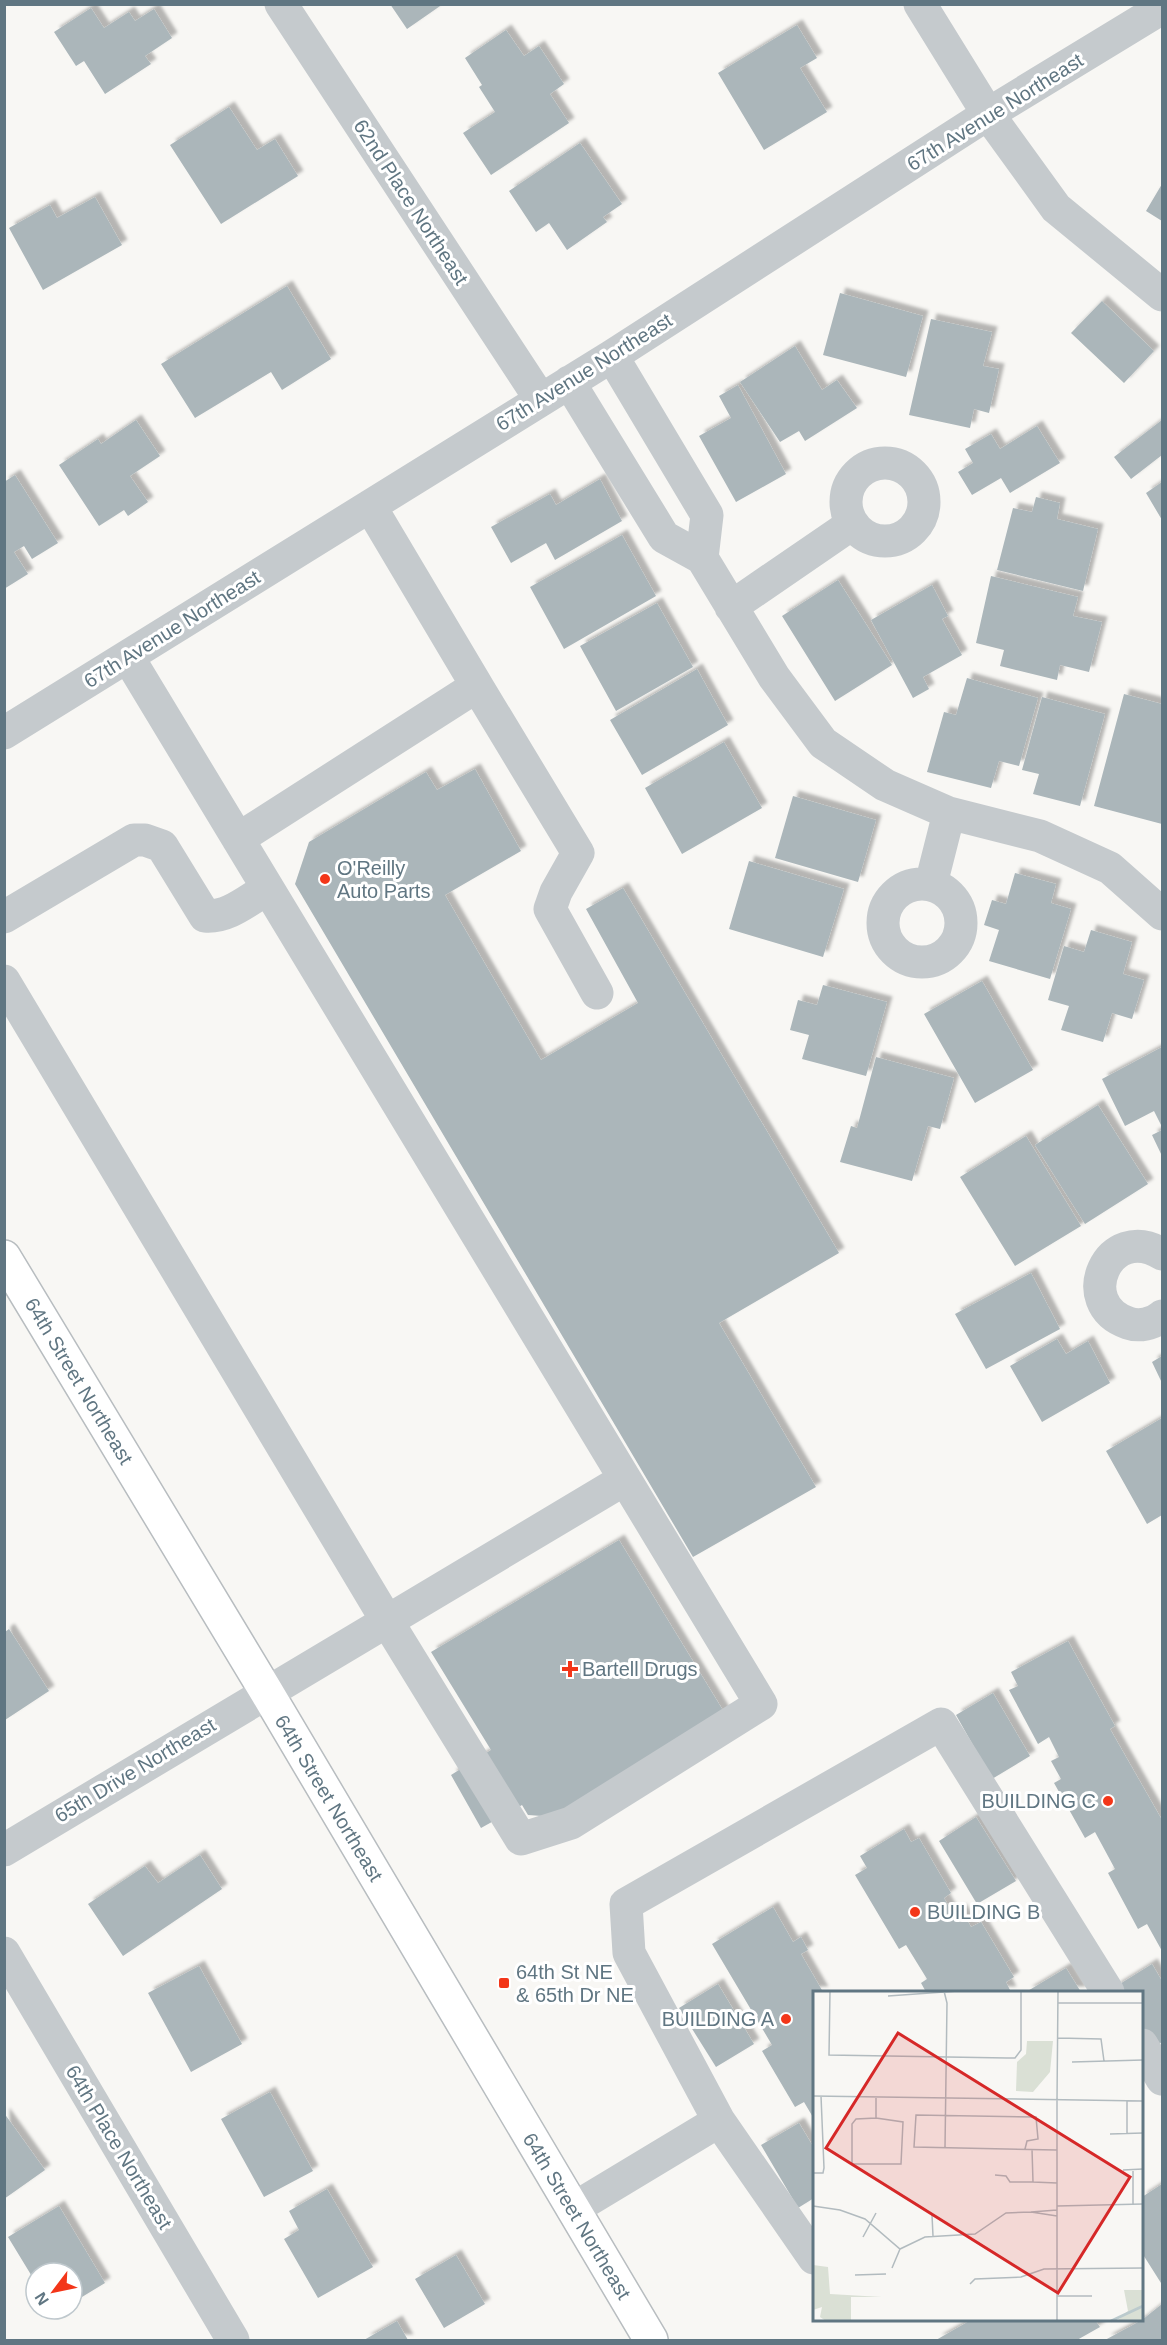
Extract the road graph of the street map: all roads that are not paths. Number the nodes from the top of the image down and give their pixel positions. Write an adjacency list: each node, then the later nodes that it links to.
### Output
1 (281, 4): 8 (street, 62nd Place Northeast)
2 (920, 4): 4 (street)
3 (1162, 8): 4 (street, 67th Avenue Northeast)
4 (988, 114): 5 (street); 6 (street, 67th Avenue Northeast)
5 (1162, 296)
6 (612, 356): 7 (street, 67th Avenue Northeast); 11 (street)
7 (569, 382): 8 (street, 67th Avenue Northeast); 11 (street)
8 (541, 400): 9 (street, 67th Avenue Northeast)
9 (370, 506): 13 (street, 67th Avenue Northeast); 14 (street)
10 (852, 524): 12 (street)
11 (702, 558): 12 (street)
12 (730, 607): 16 (street)
13 (128, 657): 15 (street, 67th Avenue Northeast); 17 (street)
14 (477, 686): 17 (street); 23 (street)
15 (4, 733)
16 (949, 813): 18 (street); 20 (street)
17 (238, 839): 19 (street)
18 (931, 884)
19 (267, 889): 21 (street); 27 (street)
20 (1162, 914)
21 (4, 917)
22 (4, 981): 28 (street)
23 (597, 993)
24 (1162, 1254): 26 (street)
25 (4, 1257): 29 (main road, 64th Street Northeast)
26 (1162, 1317)
27 (625, 1479): 28 (street, 65th Drive Northeast); 28 (street)
28 (387, 1622): 29 (street, 65th Drive Northeast)
29 (266, 1691): 30 (street, 65th Drive Northeast); 37 (main road, 64th Street Northeast)
30 (4, 1850)
31 (4, 1953): 39 (street, 64th Place Northeast)
32 (1107, 1991): 36 (street)
33 (1143, 2047): 34 (street)
34 (1162, 2081): 35 (street)
35 (1143, 2096)
36 (719, 2121): 37 (street); 38 (street)
37 (573, 2209): 40 (main road, 64th Street Northeast)
38 (813, 2257)
39 (233, 2340)
40 (651, 2340)

